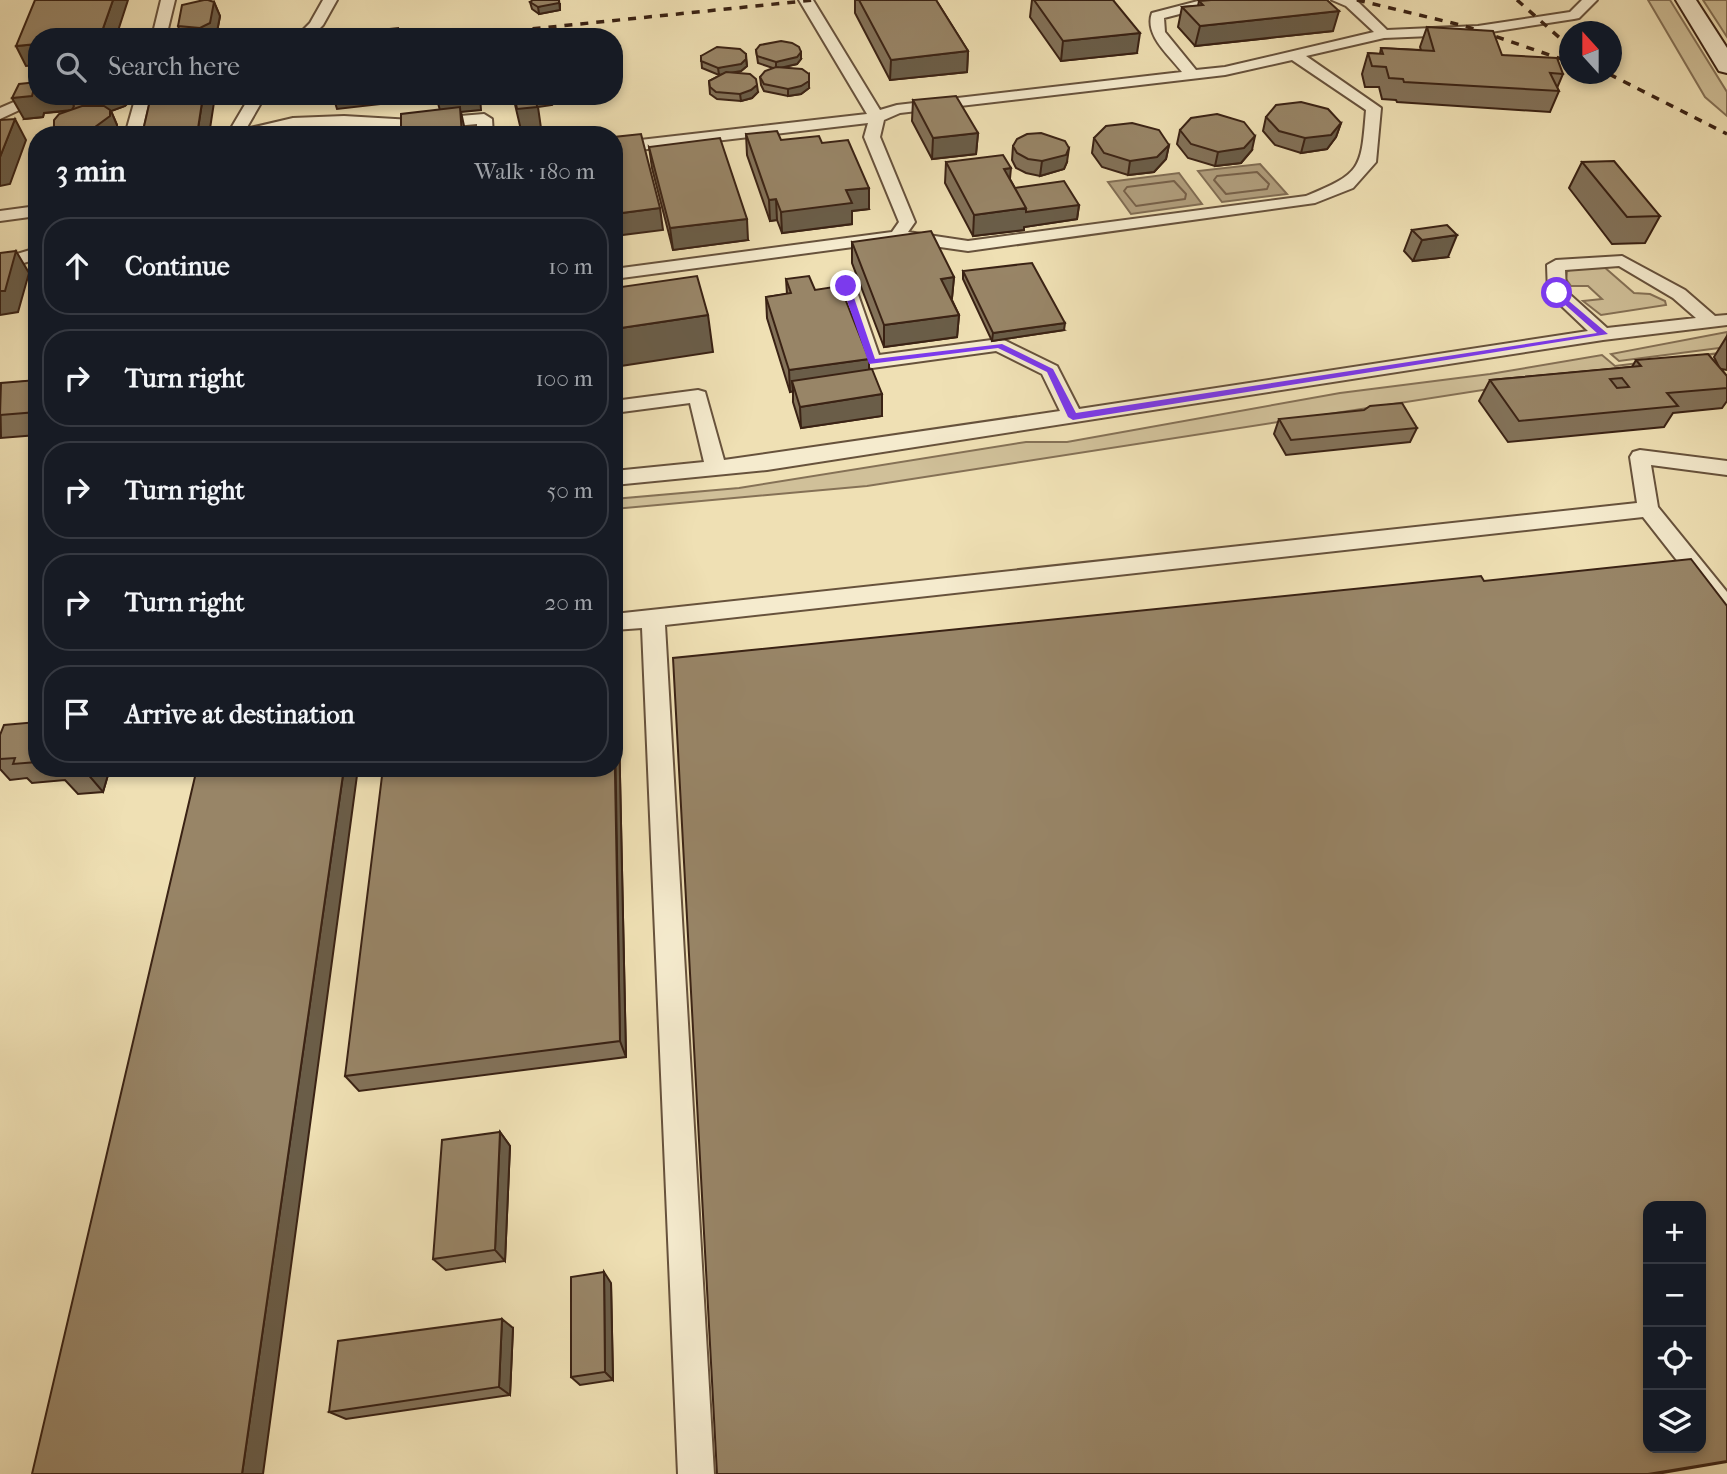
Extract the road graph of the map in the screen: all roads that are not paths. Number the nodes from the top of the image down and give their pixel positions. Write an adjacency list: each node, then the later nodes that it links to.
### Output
1 (168, 0): 8 (lane)
2 (330, 0): 9 (lane)
3 (806, 0): 18 (lane)
4 (1244, 0): 13 (lane)
5 (1339, 0): 10 (lane)
6 (1590, 0): 10 (lane)
7 (1686, 0): 12 (main road)
8 (161, 28)
9 (313, 28)
10 (1384, 34): 11 (lane)
11 (1295, 55): 13 (lane); 26 (lane)
12 (1727, 66)
13 (1192, 75): 18 (lane)
14 (28, 101): 17 (lane)
15 (141, 105): 19 (lane)
16 (253, 105): 20 (lane)
17 (0, 114)
18 (877, 117): 23 (lane); 26 (lane)
19 (135, 126)
20 (242, 126)
21 (279, 126): 22 (lane)
22 (484, 126)
23 (623, 147)
24 (28, 212): 25 (lane)
25 (0, 216)
26 (897, 236): 29 (lane)
27 (28, 256): 28 (lane)
28 (0, 265)
29 (623, 273)
30 (846, 286): 34 (lane)
31 (1719, 321): 32 (lane); 32 (lane)
32 (1603, 334): 34 (lane)
33 (623, 406): 35 (lane)
34 (1073, 417): 35 (lane)
35 (716, 468): 37 (lane)
36 (1727, 468): 38 (lane)
37 (623, 477)
38 (1648, 509): 39 (lane); 40 (lane)
39 (1727, 608)
40 (653, 618): 41 (lane); 42 (lane)
41 (623, 621)
42 (696, 1474)

